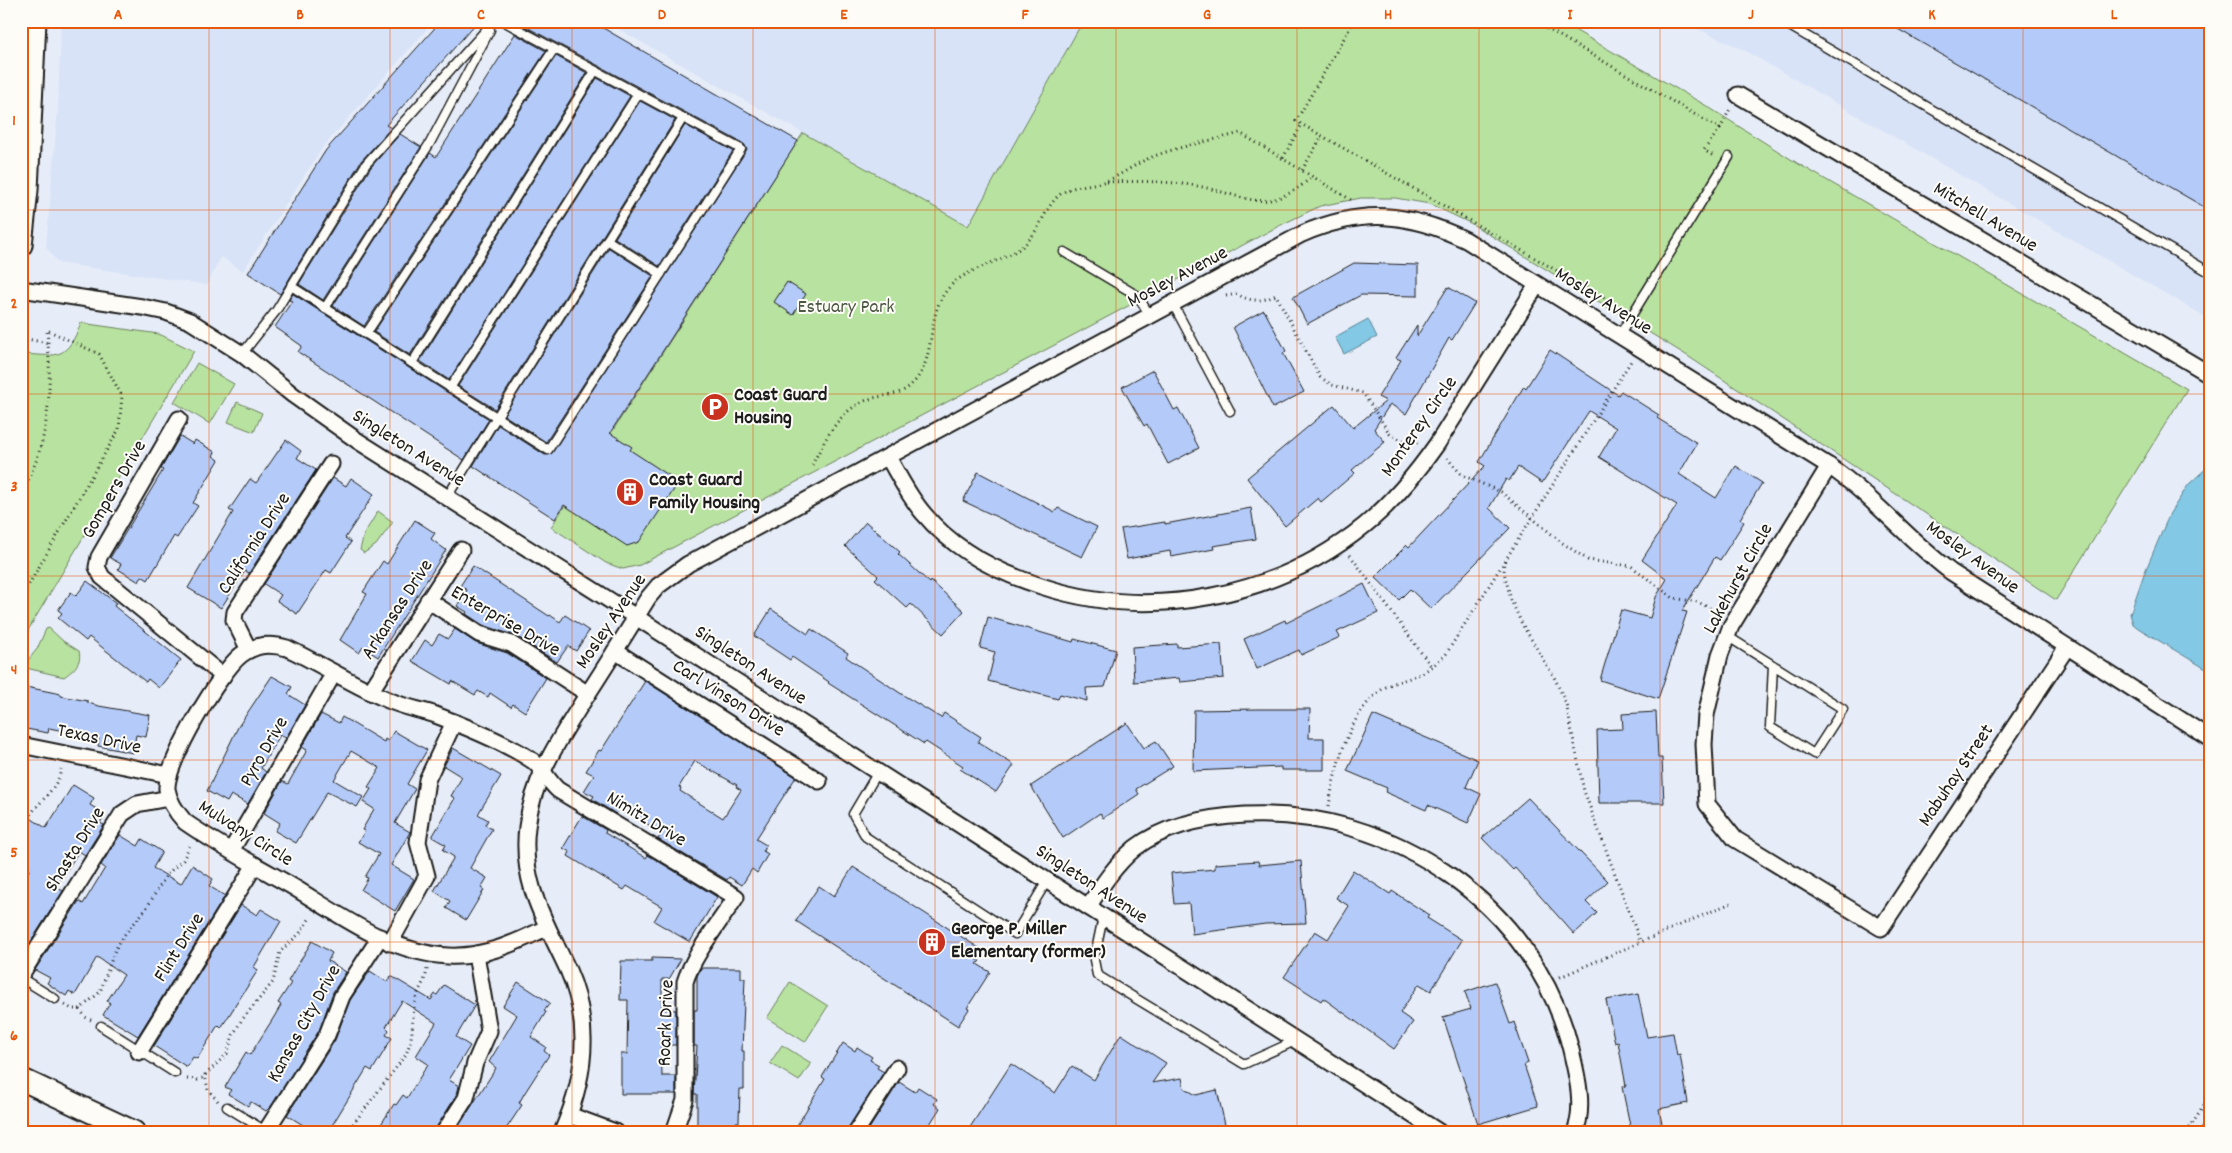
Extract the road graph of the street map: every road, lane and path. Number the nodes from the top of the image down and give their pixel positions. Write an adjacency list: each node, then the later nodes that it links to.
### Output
1 (35, 21): 22 (street)
2 (494, 21): 27 (lane); 31 (lane)
3 (503, 21): 7 (lane)
4 (1354, 21): 12 (path)
5 (1534, 21): 14 (path)
6 (1781, 21): 24 (lane)
7 (554, 48): 8 (lane); 33 (lane)
8 (595, 71): 9 (lane); 39 (lane)
9 (638, 94): 11 (lane); 41 (lane)
10 (1738, 95): 40 (street, Mitchell Avenue)
11 (683, 118): 21 (lane); 25 (lane)
12 (1302, 124): 13 (path); 16 (path)
13 (1322, 136): 17 (path); 29 (path)
14 (1704, 150)
15 (1729, 157): 34 (lane)
16 (1282, 158): 17 (path); 19 (path)
17 (1302, 170): 18 (path)
18 (1313, 176): 19 (path); 20 (path)
19 (1104, 182): 47 (path)
20 (1370, 216): 26 (street, Mosley Avenue); 30 (street, Mosley Avenue)
21 (608, 240): 25 (lane); 43 (lane)
22 (21, 244)
23 (1064, 252): 32 (lane)
24 (2211, 272)
25 (661, 274): 43 (lane)
26 (1537, 285): 34 (street, Mosley Avenue); 51 (street, Monterey Circle)
27 (291, 286): 31 (lane); 38 (lane)
28 (21, 289): 38 (street, Singleton Avenue)
29 (1608, 300)
30 (1174, 304): 32 (street, Mosley Avenue); 42 (lane)
31 (325, 308): 33 (lane)
32 (1150, 316): 45 (street, Mosley Avenue)
33 (366, 334): 39 (lane)
34 (1619, 336): 37 (street, Mosley Avenue)
35 (21, 338): 36 (path)
36 (48, 343): 49 (path); 54 (path)
37 (1639, 348): 48 (street, Mosley Avenue); 53 (path)
38 (242, 354): 50 (street, Singleton Avenue)
39 (412, 363): 41 (lane)
40 (2211, 375)
41 (450, 388): 43 (lane)
42 (1230, 411)
43 (497, 418): 50 (lane)
44 (179, 419): 64 (street, Gompers Drive)
45 (888, 457): 51 (street, Monterey Circle); 56 (street, Mosley Avenue)
46 (331, 464): 59 (street, California Drive)
47 (812, 465)
48 (1829, 466): 57 (street, Lakehurst Circle); 58 (street, Mosley Avenue)
49 (21, 493)
50 (447, 497): 56 (street, Singleton Avenue)
51 (1341, 542): 62 (path)
52 (461, 550): 55 (street, Arkansas Drive)
53 (1506, 560): 62 (path); 90 (path)
54 (21, 598)
55 (428, 600): 65 (street, Arkansas Drive); 66 (street, Enterprise Drive)
56 (636, 617): 60 (street, Mosley Avenue); 72 (street, Singleton Avenue)
57 (1727, 636): 61 (lane); 88 (street, Lakehurst Circle)
58 (2067, 648): 68 (street, Mosley Avenue); 88 (street, Mabuhay Street)
59 (249, 650): 63 (street, Mulvany Circle); 64 (street, Mulvany Circle)
60 (615, 651): 66 (street, Mosley Avenue); 74 (street, Carl Vinson Drive)
61 (1773, 665): 61 (lane)
62 (1432, 666): 76 (path)
63 (334, 673): 65 (street, Mulvany Circle); 79 (street, Pyro Drive)
64 (223, 676): 73 (street, Mulvany Circle)
65 (370, 692): 67 (street, Mulvany Circle)
66 (588, 694): 71 (street, Mosley Avenue)
67 (454, 722): 71 (street, Mulvany Circle); 89 (street, Kansas City Drive)
68 (2211, 739)
69 (21, 745): 70 (street, Texas Drive)
70 (63, 754): 73 (street, Texas Drive); 78 (path)
71 (542, 770): 82 (street, Nimitz Drive); 87 (street, Mosley Avenue)
72 (878, 772): 81 (street, Singleton Avenue); 81 (lane)
73 (169, 775): 75 (street, Mulvany Circle)
74 (819, 781)
75 (169, 798): 77 (street, Mulvany Circle); 93 (street, Shasta Drive)
76 (1327, 821): 85 (street); 94 (street)
77 (197, 830): 79 (street, Mulvany Circle); 96 (path)
78 (21, 832)
79 (231, 851): 80 (street, Mulvany Circle)
80 (255, 865): 83 (street, Mulvany Circle); 98 (street, Flint Drive)
81 (1047, 881): 85 (street, Singleton Avenue)
82 (736, 897): 112 (street, Roark Drive)
83 (318, 902): 89 (street, Mulvany Circle); 101 (path)
84 (1731, 902): 90 (path)
85 (1088, 907): 86 (street, Singleton Avenue)
86 (1103, 917): 97 (street, Singleton Avenue); 97 (lane)
87 (546, 928): 92 (street, Mulvany Circle); 105 (street, Mosley Avenue)
88 (1881, 928)
89 (385, 940): 91 (street, Mulvany Circle); 107 (street, Kansas City Drive)
90 (1640, 941): 94 (path)
91 (427, 953): 92 (street, Mulvany Circle); 108 (path)
92 (476, 954): 109 (street)
93 (21, 977): 95 (lane)
94 (1546, 984): 115 (street)
95 (55, 999)
96 (101, 1026): 98 (lane)
97 (1296, 1040): 114 (street, Singleton Avenue)
98 (139, 1052): 100 (lane)
99 (897, 1068): 113 (street)
100 (175, 1073): 101 (path)
101 (205, 1074): 104 (path)
102 (21, 1079): 106 (street)
103 (2211, 1095): 116 (path)
104 (227, 1107): 107 (lane)
105 (569, 1115): 110 (street, Mosley Avenue); 111 (street)
106 (134, 1132)
107 (267, 1132)
108 (347, 1132)
109 (444, 1132)
110 (562, 1132)
111 (615, 1132)
112 (674, 1132)
113 (856, 1132)
114 (1439, 1132)
115 (1575, 1132)
116 (2187, 1132)

